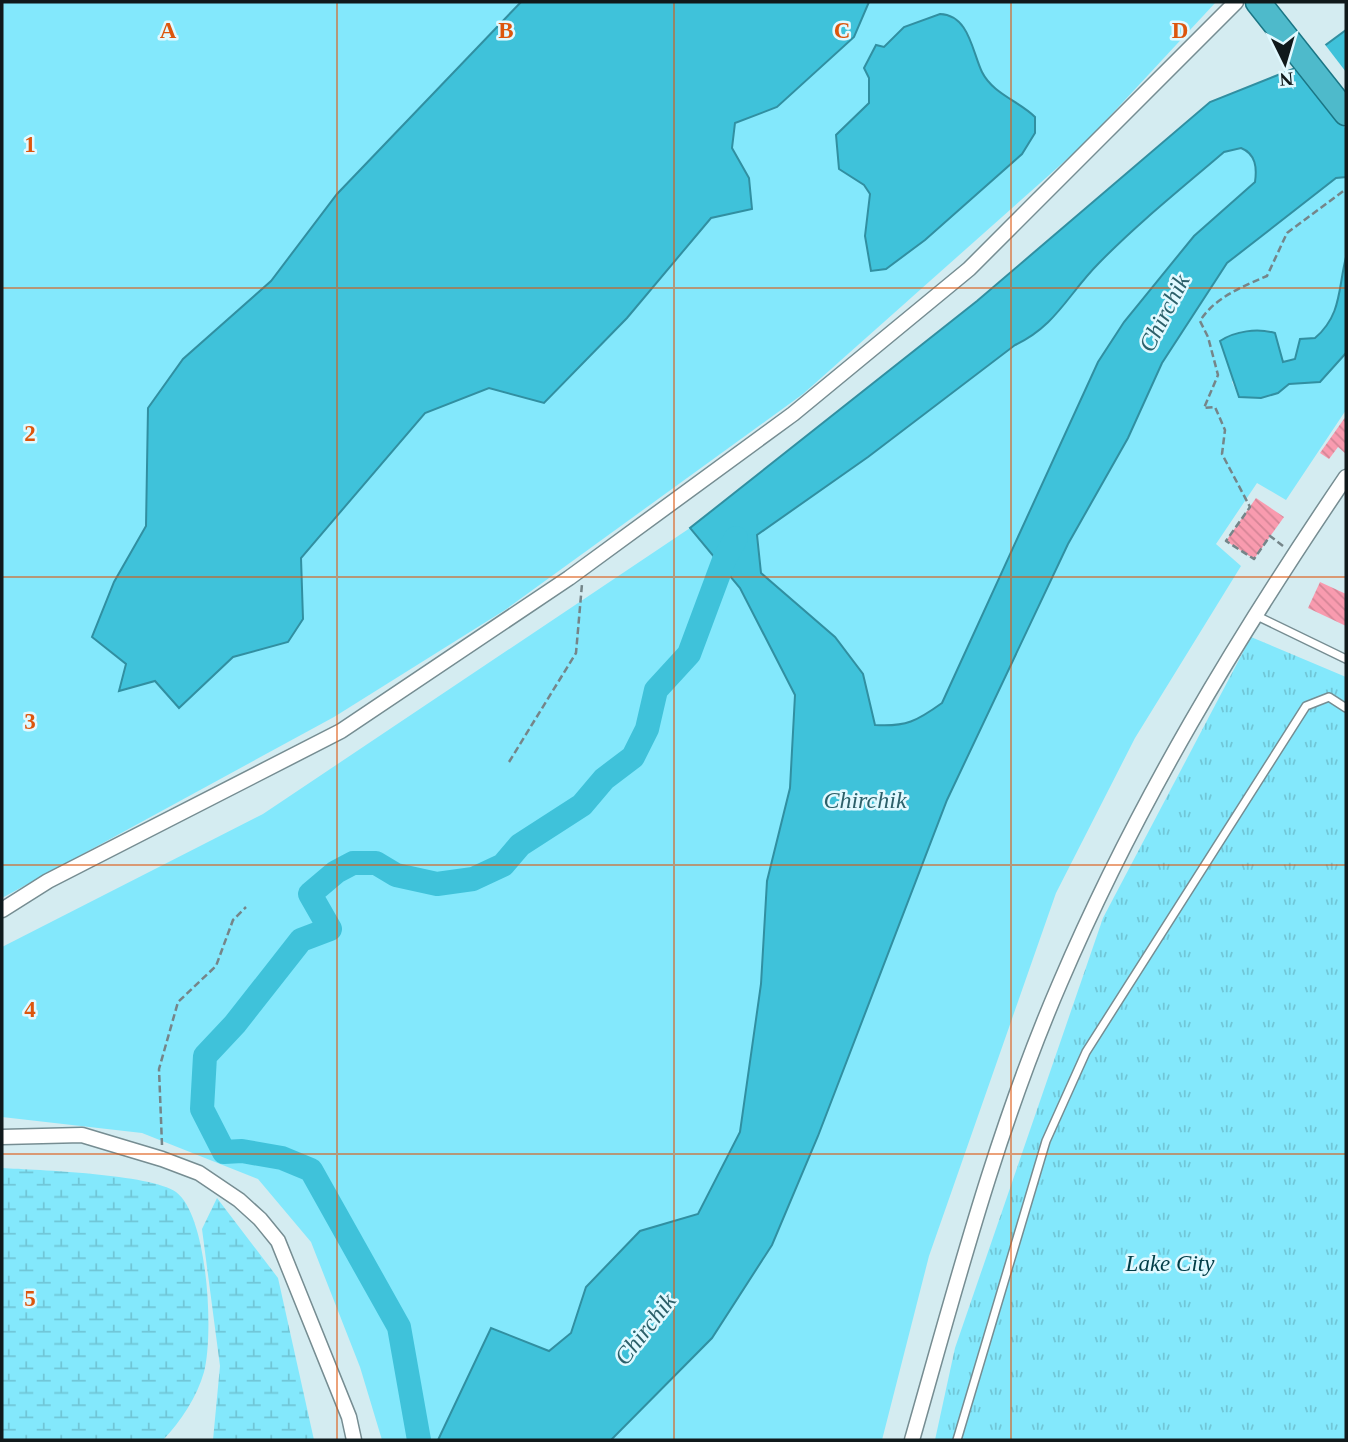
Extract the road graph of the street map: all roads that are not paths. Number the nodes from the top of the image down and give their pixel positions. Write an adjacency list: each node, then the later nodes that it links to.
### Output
1 (1236, 2): 11 (street)
2 (1258, 2): 4 (highway)
3 (1279, 2): 4 (highway)
4 (1301, 42): 5 (highway); 6 (highway)
5 (1346, 87)
6 (1346, 113)
7 (1346, 477): 8 (street)
8 (1255, 615): 9 (lane); 14 (street)
9 (1346, 659)
10 (1346, 708): 15 (lane)
11 (2, 910)
12 (2, 1137): 13 (street)
13 (354, 1440)
14 (912, 1440)
15 (957, 1440)

